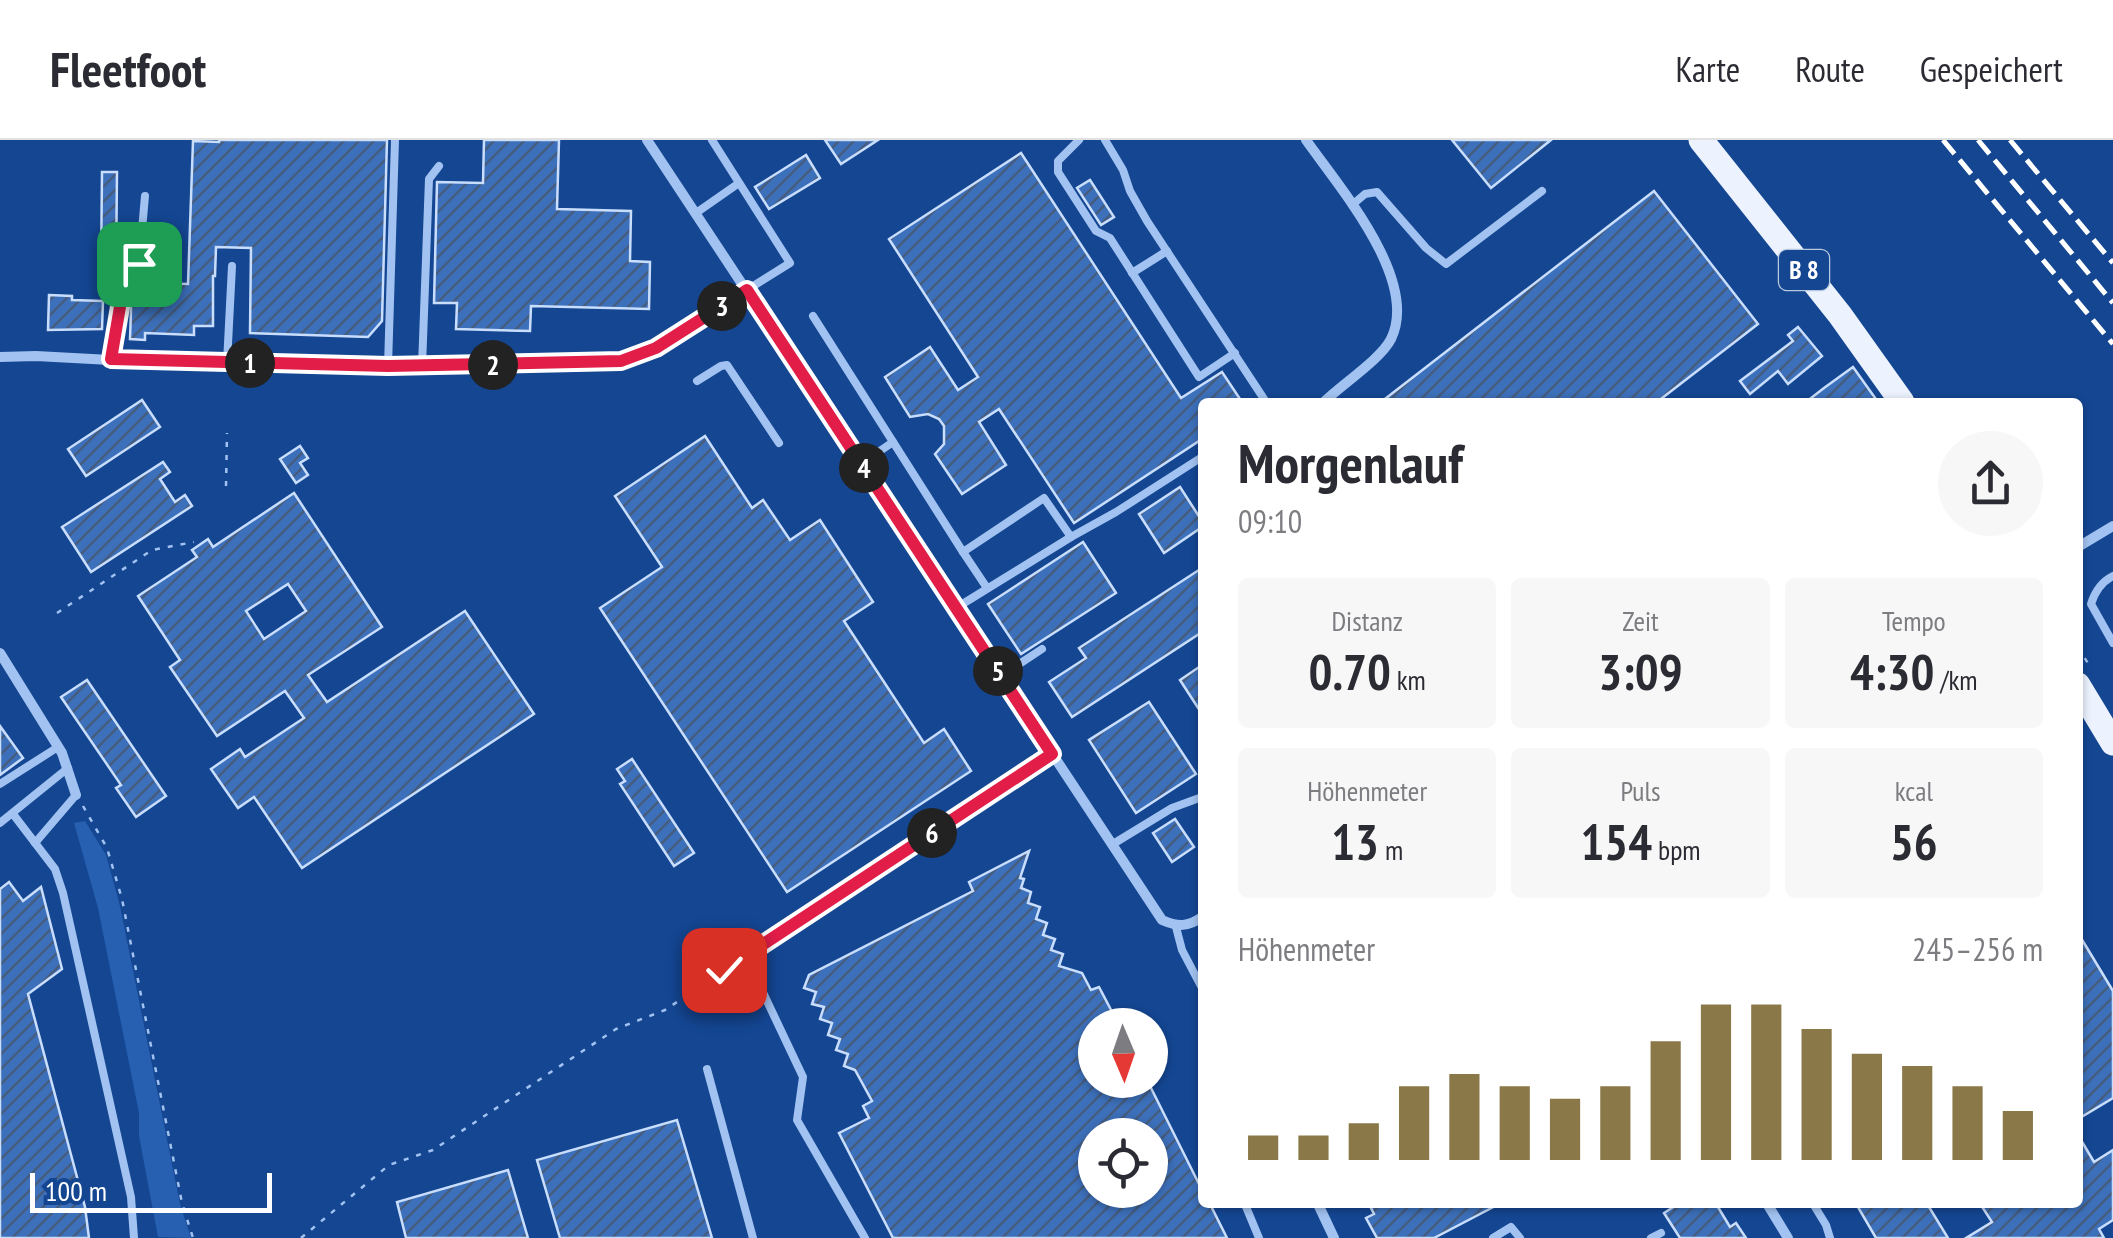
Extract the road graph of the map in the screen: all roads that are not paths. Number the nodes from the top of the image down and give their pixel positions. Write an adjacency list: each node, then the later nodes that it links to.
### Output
1 (395, 140): 23 (lane)
2 (647, 140): 13 (street)
3 (712, 140): 9 (lane)
4 (1079, 140): 16 (lane)
5 (1105, 140): 14 (lane)
6 (1306, 140): 12 (street)
7 (1701, 140): 28 (main road, B 8)
8 (439, 166): 24 (lane)
9 (739, 183): 13 (lane); 17 (lane)
10 (1542, 192): 12 (lane)
11 (145, 196): 21 (lane)
12 (1352, 206): 27 (street)
13 (696, 213): 17 (street)
14 (1167, 250): 16 (lane); 19 (lane)
15 (232, 266): 22 (lane)
16 (1132, 273): 19 (lane)
17 (747, 290): 24 (street); 32 (street)
18 (813, 316): 29 (lane)
19 (1235, 353): 26 (lane)
20 (0, 357): 21 (street)
21 (111, 359): 22 (street)
22 (227, 362): 23 (street)
23 (388, 366): 24 (street)
24 (422, 366)
25 (697, 381): 30 (lane)
26 (1263, 398)
27 (1328, 398)
28 (1899, 398)
29 (893, 442): 32 (lane); 36 (lane)
30 (779, 443)
31 (1198, 460): 34 (lane)
32 (862, 464): 39 (street)
33 (2113, 526): 35 (street)
34 (1072, 537): 36 (lane); 38 (lane)
35 (2083, 544)
36 (963, 552): 38 (lane)
37 (2113, 576): 40 (lane)
38 (987, 588): 39 (lane)
39 (956, 608): 43 (street)
40 (2113, 644)
41 (1042, 649): 43 (lane)
42 (0, 654): 46 (street)
43 (1000, 676): 54 (street)
44 (2083, 693): 45 (main road)
45 (2113, 743)
46 (58, 747): 47 (street); 48 (lane)
47 (68, 768): 49 (street); 51 (lane)
48 (0, 784)
49 (76, 796): 53 (lane)
50 (1198, 799): 54 (lane)
51 (13, 814): 52 (lane); 53 (lane)
52 (0, 823)
53 (35, 843): 65 (lane)
54 (1113, 844): 56 (street)
55 (1198, 920): 56 (street)
56 (1176, 927): 57 (lane)
57 (1198, 980)
58 (758, 982): 67 (lane)
59 (706, 1068): 66 (lane)
60 (1246, 1208): 68 (lane)
61 (1320, 1208): 69 (street)
62 (1770, 1208): 73 (street)
63 (1816, 1208): 74 (lane)
64 (1660, 1233): 72 (lane)
65 (134, 1238)
66 (753, 1238)
67 (865, 1238)
68 (1259, 1238)
69 (1334, 1238)
70 (1493, 1238): 71 (lane)
71 (1520, 1238)
72 (1651, 1238)
73 (1788, 1238)
74 (1830, 1238)

